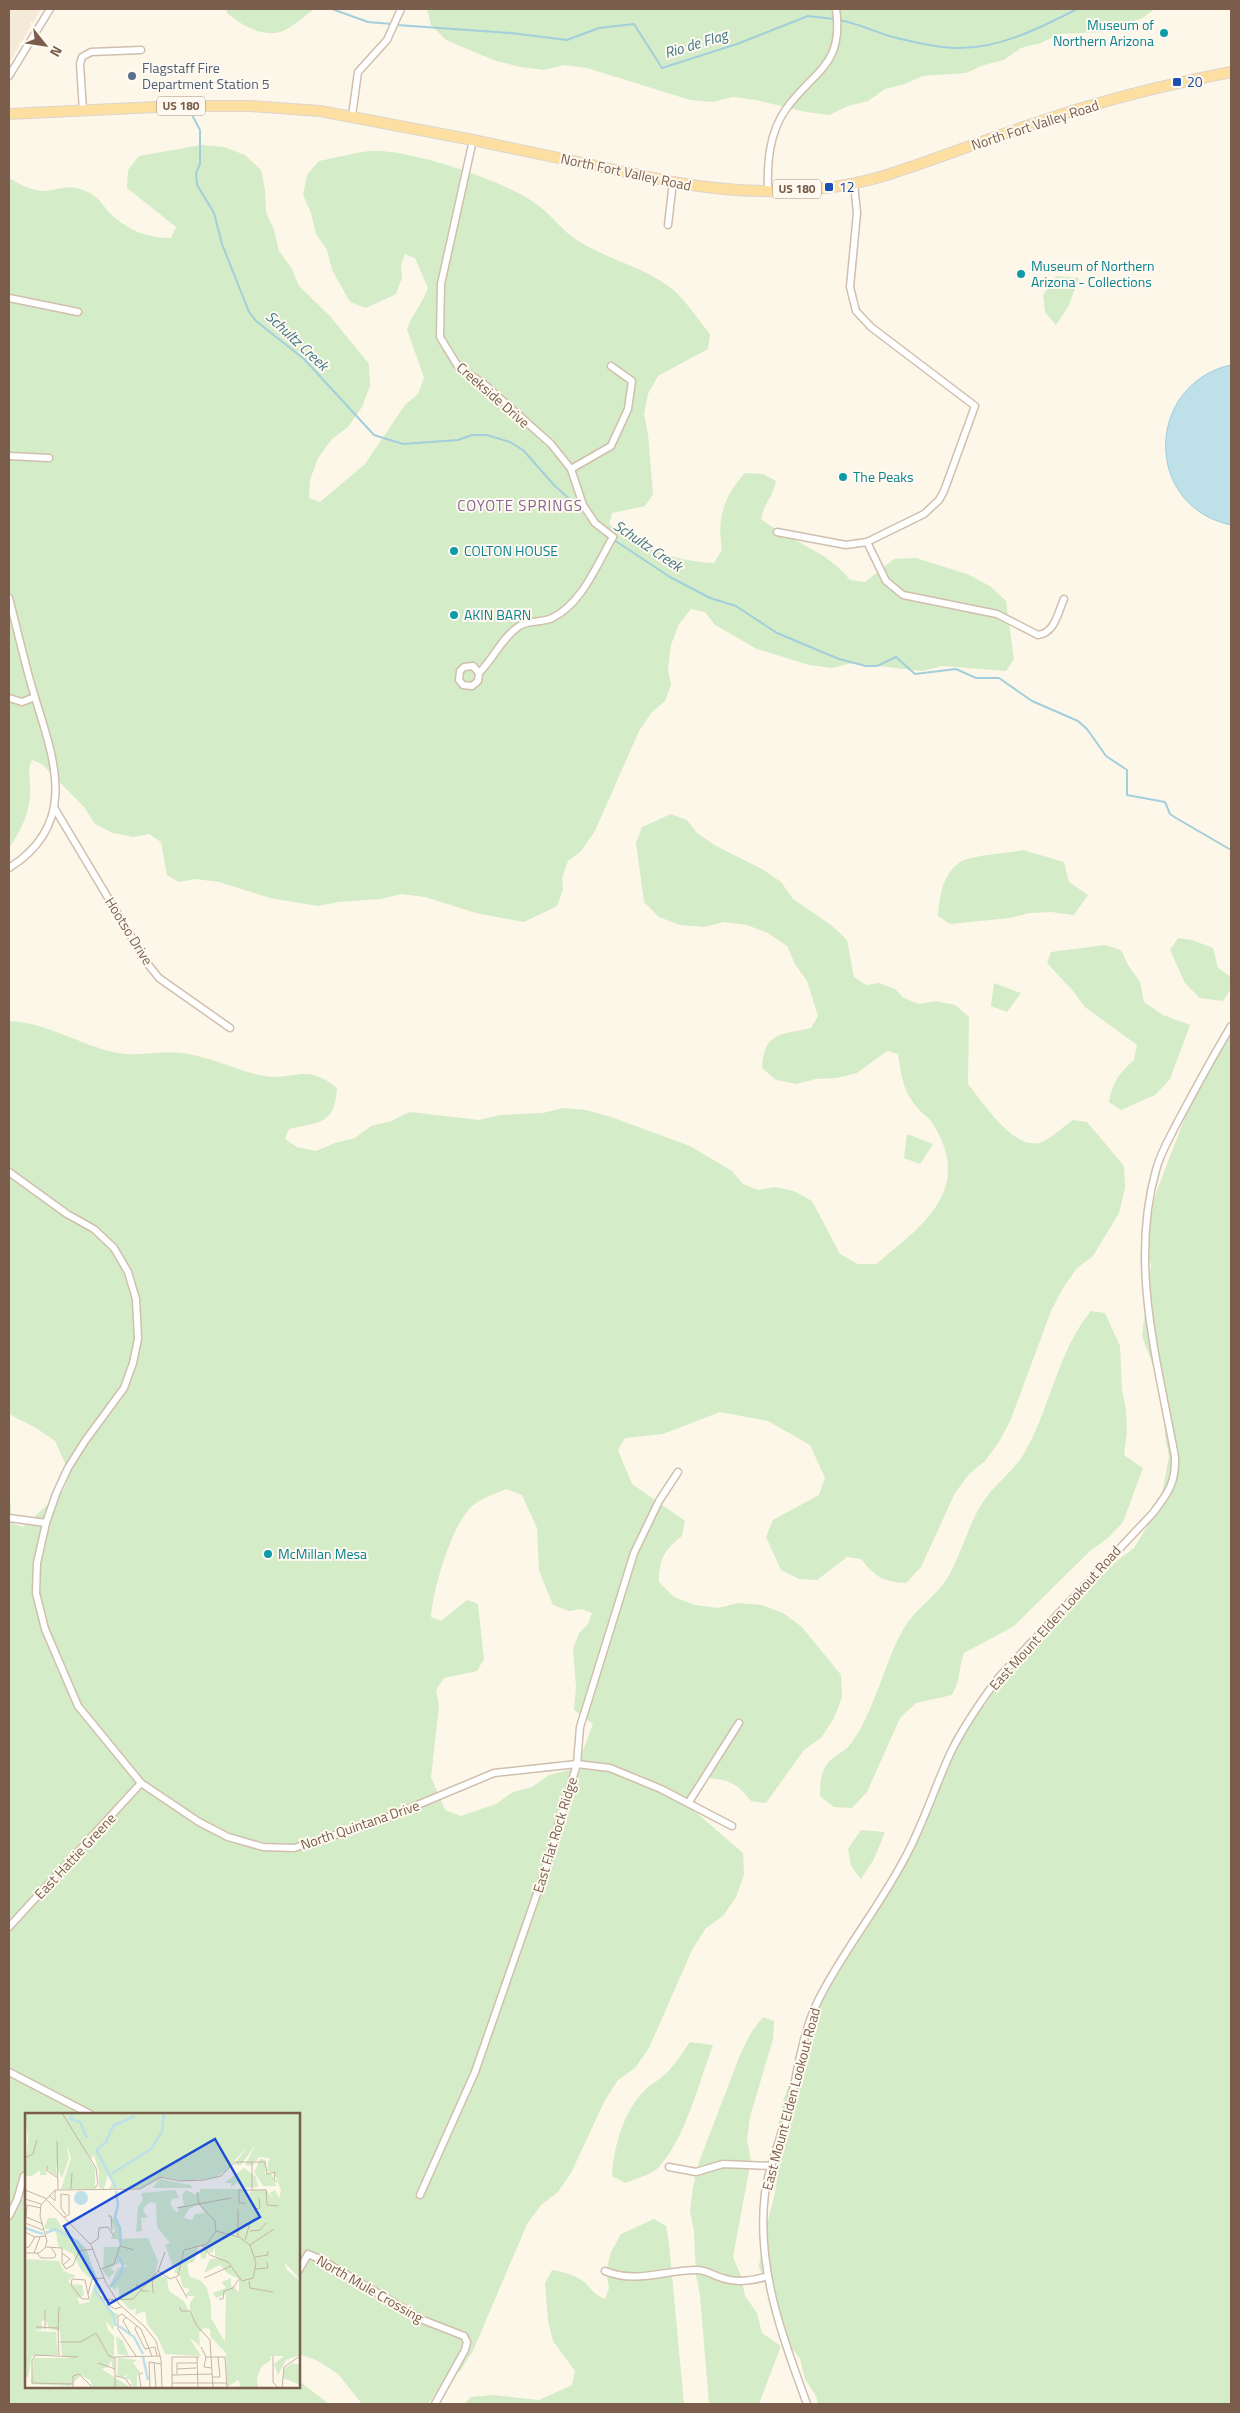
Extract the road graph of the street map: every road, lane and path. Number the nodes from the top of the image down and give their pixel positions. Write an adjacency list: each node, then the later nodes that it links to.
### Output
1 (50, 9): 6 (street)
2 (837, 9): 13 (street)
3 (400, 10): 9 (street)
4 (141, 50): 7 (street)
5 (1231, 72): 12 (main road, North Fort Valley Road / US 180)
6 (9, 76)
7 (83, 112): 8 (main road, North Fort Valley Road / US 180); 9 (main road, North Fort Valley Road / US 180)
8 (9, 114)
9 (352, 116): 10 (main road, North Fort Valley Road / US 180)
10 (473, 140): 11 (main road, North Fort Valley Road / US 180); 20 (street, Creekside Drive)
11 (673, 182): 13 (main road, North Fort Valley Road / US 180); 14 (street)
12 (854, 183): 13 (main road, North Fort Valley Road / US 180); 22 (street)
13 (768, 191)
14 (668, 225)
15 (9, 298): 16 (street)
16 (78, 312)
17 (611, 366): 20 (street)
18 (9, 456): 19 (street)
19 (50, 458)
20 (571, 469): 25 (street, Creekside Drive)
21 (777, 532): 22 (street)
22 (867, 542): 24 (street)
23 (9, 598): 26 (street)
24 (1064, 599)
25 (480, 673)
26 (35, 697): 27 (street); 28 (street)
27 (9, 698)
28 (55, 809): 29 (street); 31 (street, Hootso Drive)
29 (9, 868)
30 (1231, 1026): 44 (street, East Mount Elden Lookout Road)
31 (230, 1028)
32 (9, 1172): 35 (street, North Quintana Drive)
33 (678, 1472): 37 (street, East Flat Rock Ridge)
34 (9, 1518): 35 (street)
35 (46, 1522): 38 (street, North Quintana Drive)
36 (739, 1723): 39 (street)
37 (577, 1764): 38 (street, North Quintana Drive); 39 (street, North Quintana Drive); 47 (street, East Flat Rock Ridge)
38 (140, 1783): 41 (street, East Hattie Greene)
39 (689, 1802): 40 (street, North Quintana Drive)
40 (732, 1826)
41 (9, 1927)
42 (9, 2072): 43 (street)
43 (88, 2113)
44 (772, 2166): 45 (street); 51 (street, East Mount Elden Lookout Road)
45 (669, 2167)
46 (24, 2176): 48 (street)
47 (420, 2195)
48 (9, 2216)
49 (300, 2268): 52 (street, North Mule Crossing)
50 (605, 2271): 51 (street)
51 (768, 2276): 53 (street, East Mount Elden Lookout Road)
52 (435, 2404)
53 (807, 2404)

